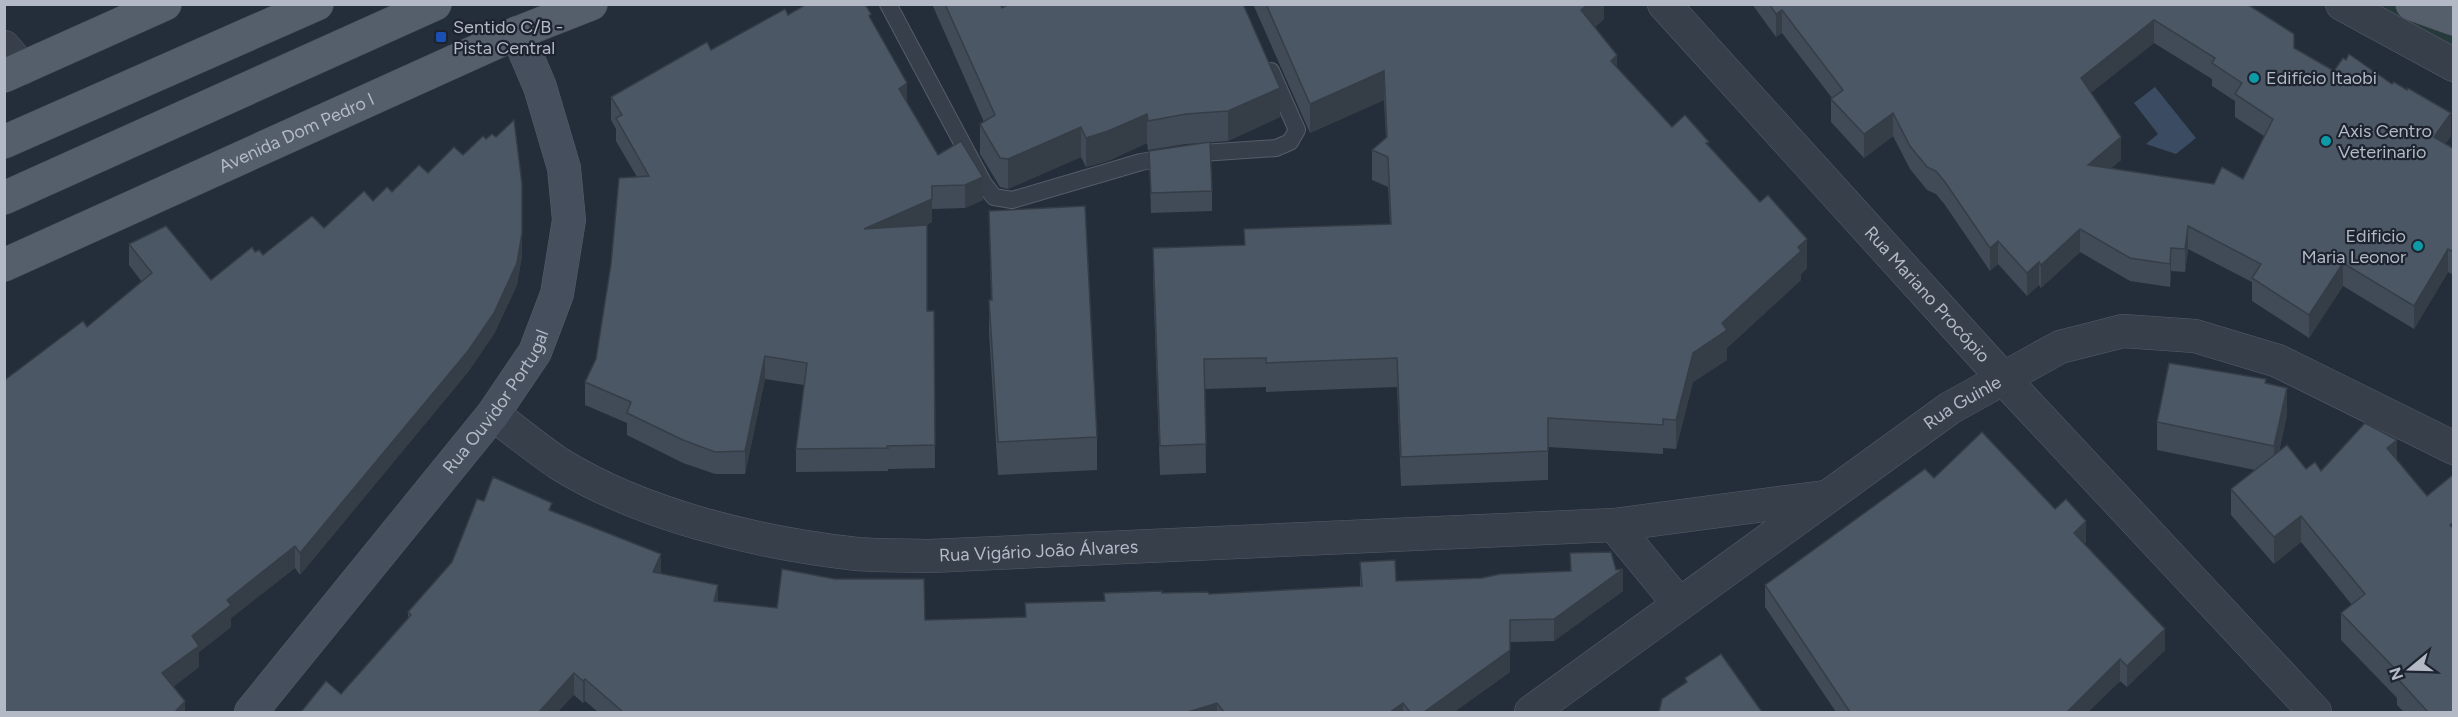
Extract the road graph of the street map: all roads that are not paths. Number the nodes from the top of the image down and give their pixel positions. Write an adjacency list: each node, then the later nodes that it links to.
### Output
1 (165, 4): 12 (main road)
2 (316, 4): 14 (main road)
3 (435, 4): 15 (main road)
4 (591, 4): 10 (main road, Avenida Dom Pedro I)
5 (888, 4): 11 (lane)
6 (1664, 4): 17 (street, Rua Mariano Procópio)
7 (2342, 4): 13 (street)
8 (2412, 4): 9 (main road)
9 (2454, 19)
10 (517, 33): 16 (main road, Avenida Dom Pedro I); 18 (street, Rua Ouvidor Portugal)
11 (1263, 54)
12 (10, 64)
13 (2454, 65)
14 (4, 142)
15 (4, 198)
16 (4, 265)
17 (2002, 377): 19 (street, Rua Guinle); 20 (street, Rua Guinle); 25 (street, Rua Mariano Procópio)
18 (493, 414): 21 (street, Rua Vigário João Álvares); 23 (street, Rua Ouvidor Portugal)
19 (2454, 448)
20 (1825, 497): 21 (street, Rua Vigário João Álvares); 22 (street, Rua Guinle)
21 (1614, 525): 22 (street)
22 (1679, 604): 24 (street, Rua Guinle)
23 (251, 712)
24 (1531, 712)
25 (2315, 712)

